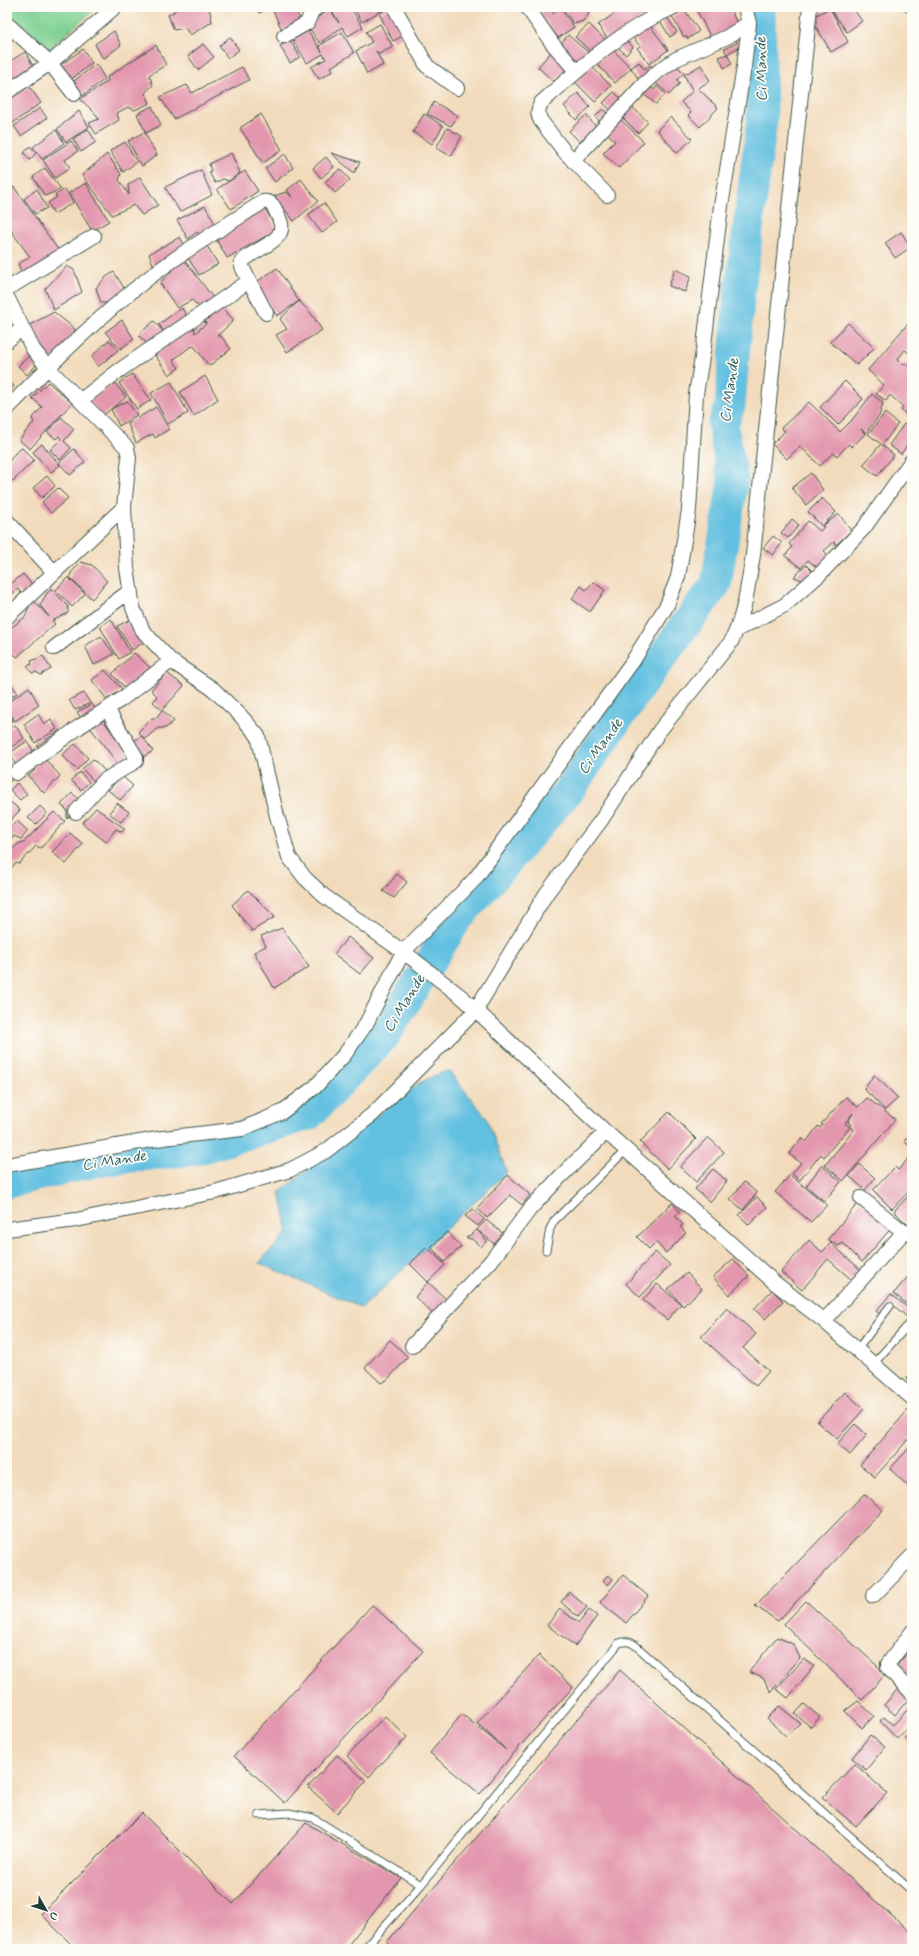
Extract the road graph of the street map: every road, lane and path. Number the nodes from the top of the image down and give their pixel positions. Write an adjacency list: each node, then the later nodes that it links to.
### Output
1 (115, 7): 11 (street)
2 (318, 7): 10 (street)
3 (394, 7): 13 (street)
4 (527, 7): 12 (street)
5 (674, 7): 12 (street)
6 (745, 7): 8 (street)
7 (812, 8): 34 (street)
8 (749, 23): 16 (street); 40 (street)
9 (7, 24): 11 (street)
10 (284, 36)
11 (50, 64): 14 (street); 15 (street)
12 (576, 71): 16 (street)
13 (457, 88)
14 (7, 92)
15 (74, 94)
16 (573, 161): 17 (street)
17 (607, 195)
18 (94, 236): 20 (street)
19 (249, 281): 22 (street); 25 (street); 26 (street)
20 (7, 289)
21 (7, 297): 23 (street)
22 (266, 313)
23 (22, 328): 24 (street); 25 (street)
24 (7, 341)
25 (48, 368): 26 (street); 27 (street)
26 (82, 400): 29 (street)
27 (7, 409)
28 (912, 460): 34 (street)
29 (124, 507): 31 (street); 32 (street)
30 (7, 521): 31 (street)
31 (54, 572): 33 (street)
32 (131, 590): 35 (street); 36 (street)
33 (7, 617)
34 (738, 629): 41 (street)
35 (54, 648)
36 (171, 661): 37 (street); 40 (street)
37 (107, 709): 38 (street); 39 (street)
38 (16, 773)
39 (76, 812)
40 (406, 954): 41 (street); 44 (street)
41 (475, 1011): 42 (street); 46 (street)
42 (606, 1132): 43 (street); 52 (street)
43 (626, 1150): 48 (lane); 50 (street)
44 (7, 1165)
45 (861, 1198): 47 (street)
46 (7, 1230)
47 (908, 1232): 50 (street)
48 (546, 1250)
49 (890, 1306): 53 (lane)
50 (824, 1321): 53 (street)
51 (912, 1321): 54 (lane)
52 (412, 1346)
53 (857, 1350): 54 (street)
54 (874, 1363): 55 (street)
55 (912, 1398)
56 (912, 1556): 57 (street)
57 (873, 1596)
58 (912, 1632): 59 (street)
59 (912, 1693)
60 (259, 1815): 61 (lane)
61 (420, 1885): 62 (lane); 63 (lane)
62 (912, 1891)
63 (364, 1949)

